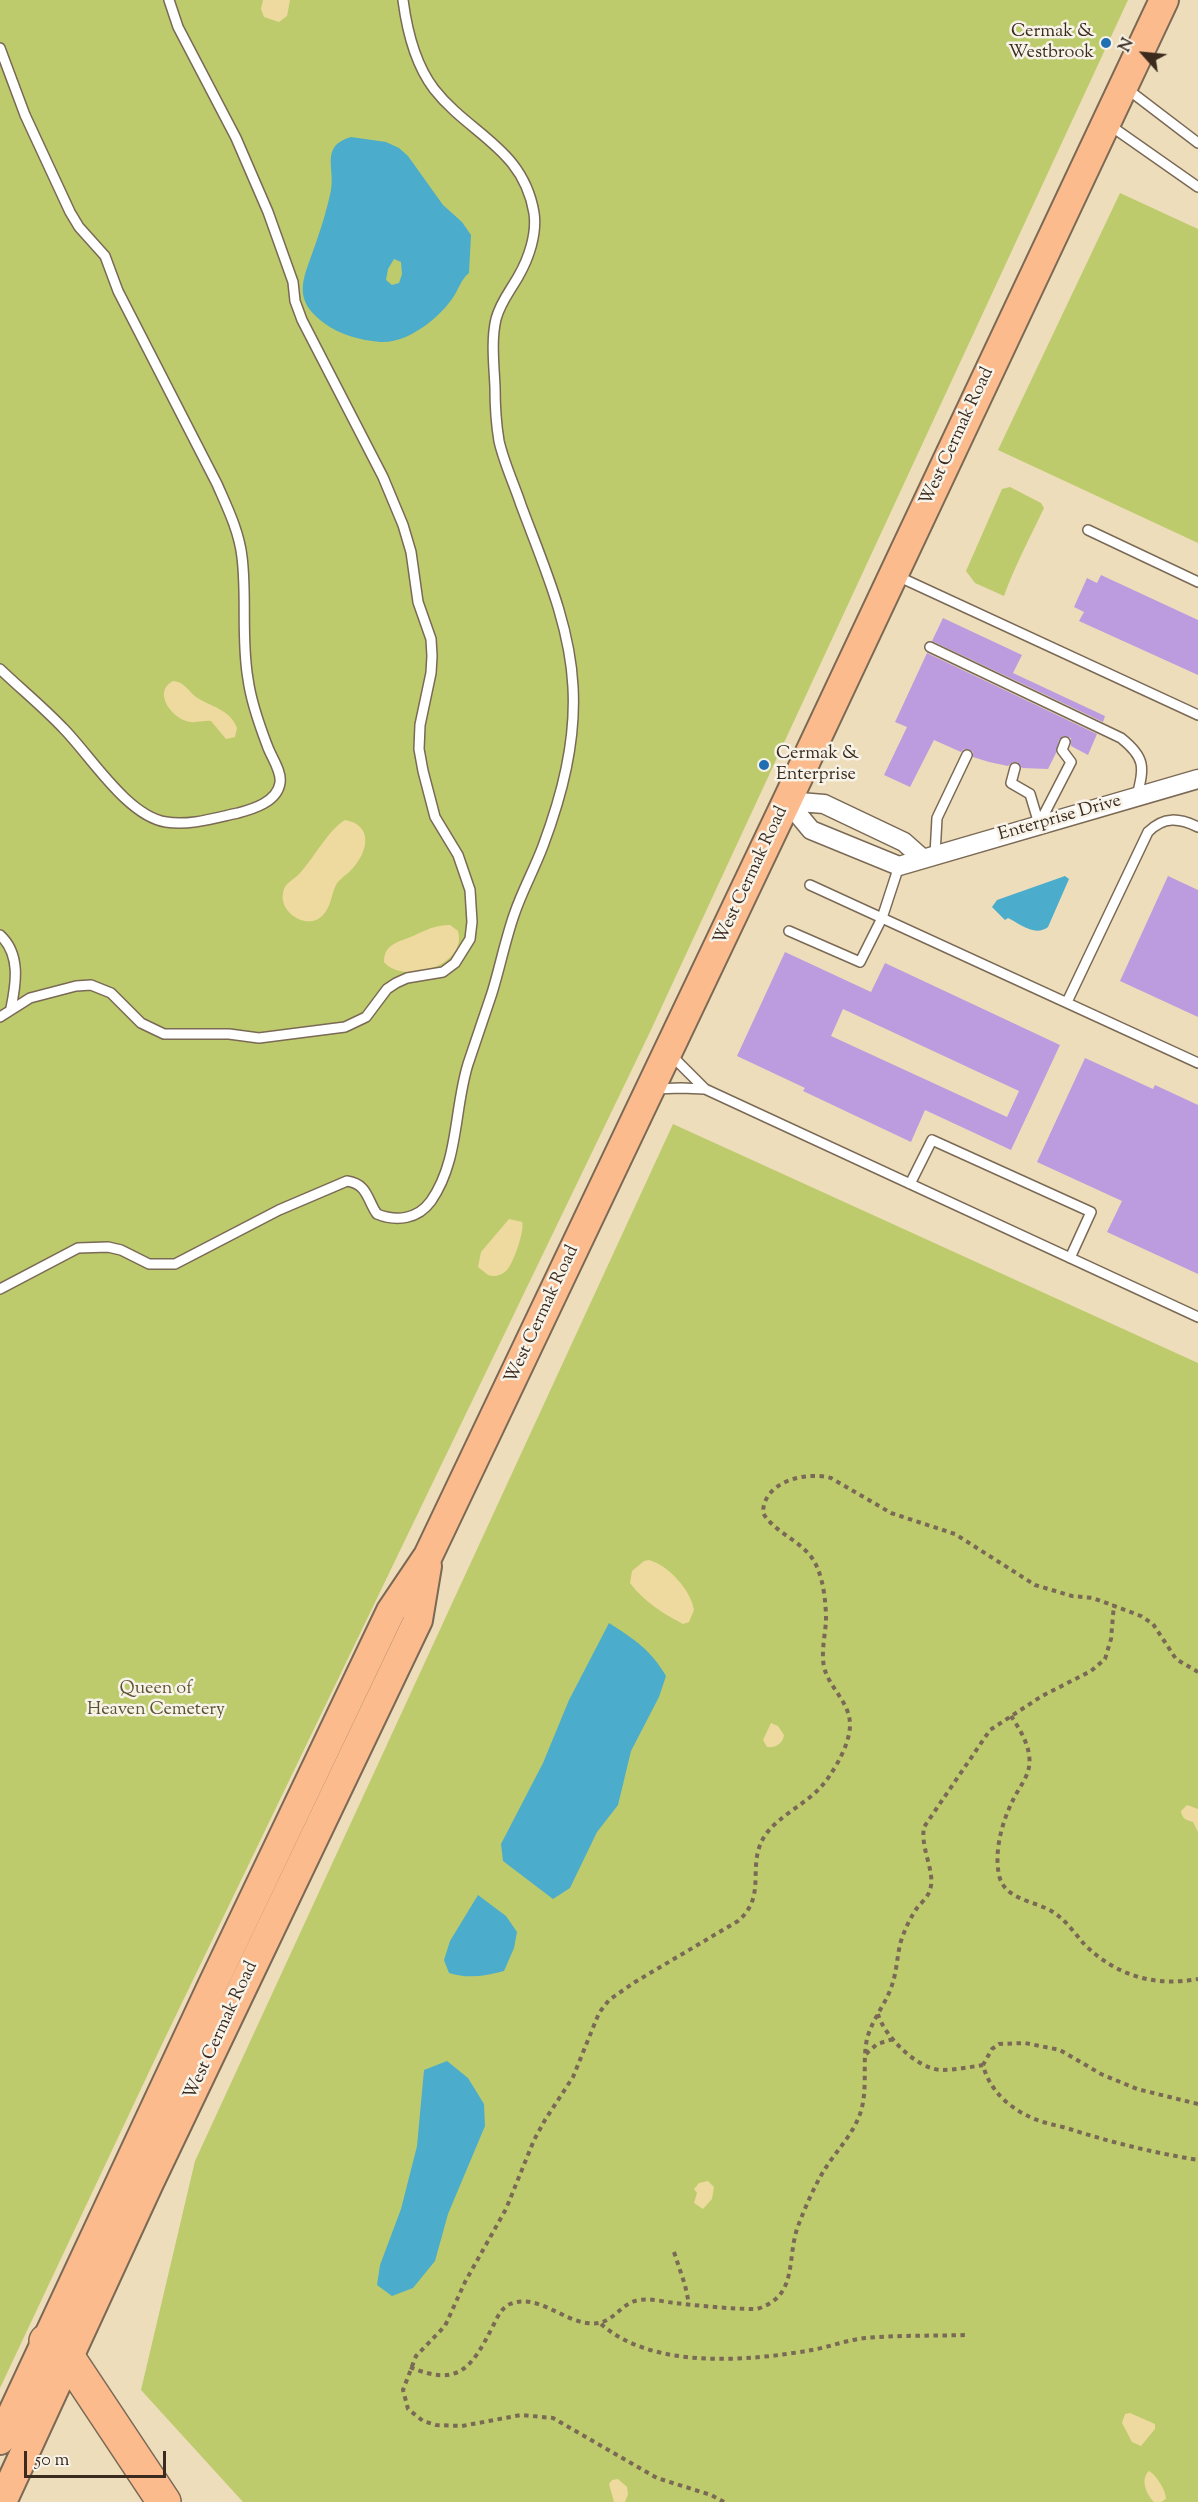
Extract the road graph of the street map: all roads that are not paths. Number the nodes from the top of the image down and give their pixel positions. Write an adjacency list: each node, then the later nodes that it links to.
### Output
1 (169, 0): 30 (lane)
2 (404, 0): 38 (lane)
3 (1164, 0): 5 (main road, West Cermak Road)
4 (0, 48): 13 (lane)
5 (1123, 85): 6 (main road, West Cermak Road); 7 (lane)
6 (1106, 123): 8 (lane); 10 (main road, West Cermak Road)
7 (1198, 143)
8 (1198, 187)
9 (1088, 531): 11 (lane)
10 (894, 575): 14 (lane); 20 (main road, West Cermak Road)
11 (1198, 582)
12 (930, 647): 19 (lane)
13 (0, 669)
14 (1198, 715)
15 (1065, 742): 21 (lane)
16 (967, 755): 23 (lane)
17 (1015, 768): 21 (lane)
18 (1198, 779): 19 (street, Enterprise Drive)
19 (1137, 797): 21 (street, Enterprise Drive)
20 (787, 801): 23 (street); 24 (street); 32 (main road, West Cermak Road)
21 (1040, 824): 23 (street, Enterprise Drive)
22 (1198, 827): 29 (lane)
23 (928, 856): 24 (street, Enterprise Drive)
24 (899, 866): 26 (lane)
25 (810, 885): 26 (lane)
26 (882, 918): 27 (lane); 29 (lane)
27 (789, 931)
28 (0, 935): 30 (lane)
29 (1067, 1002): 33 (lane)
30 (11, 1008): 31 (lane)
31 (0, 1017)
32 (668, 1052): 34 (lane); 35 (main road, West Cermak Road)
33 (1198, 1062)
34 (705, 1089): 35 (lane); 36 (lane)
35 (650, 1090): 40 (main road, West Cermak Road)
36 (910, 1184): 37 (lane); 37 (lane)
37 (1070, 1258): 39 (lane)
38 (0, 1289)
39 (1198, 1317)
40 (58, 2350): 41 (main road, West Cermak Road); 42 (main road, West Cermak Road); 43 (highway)
41 (0, 2440)
42 (2, 2502)
43 (164, 2502)

